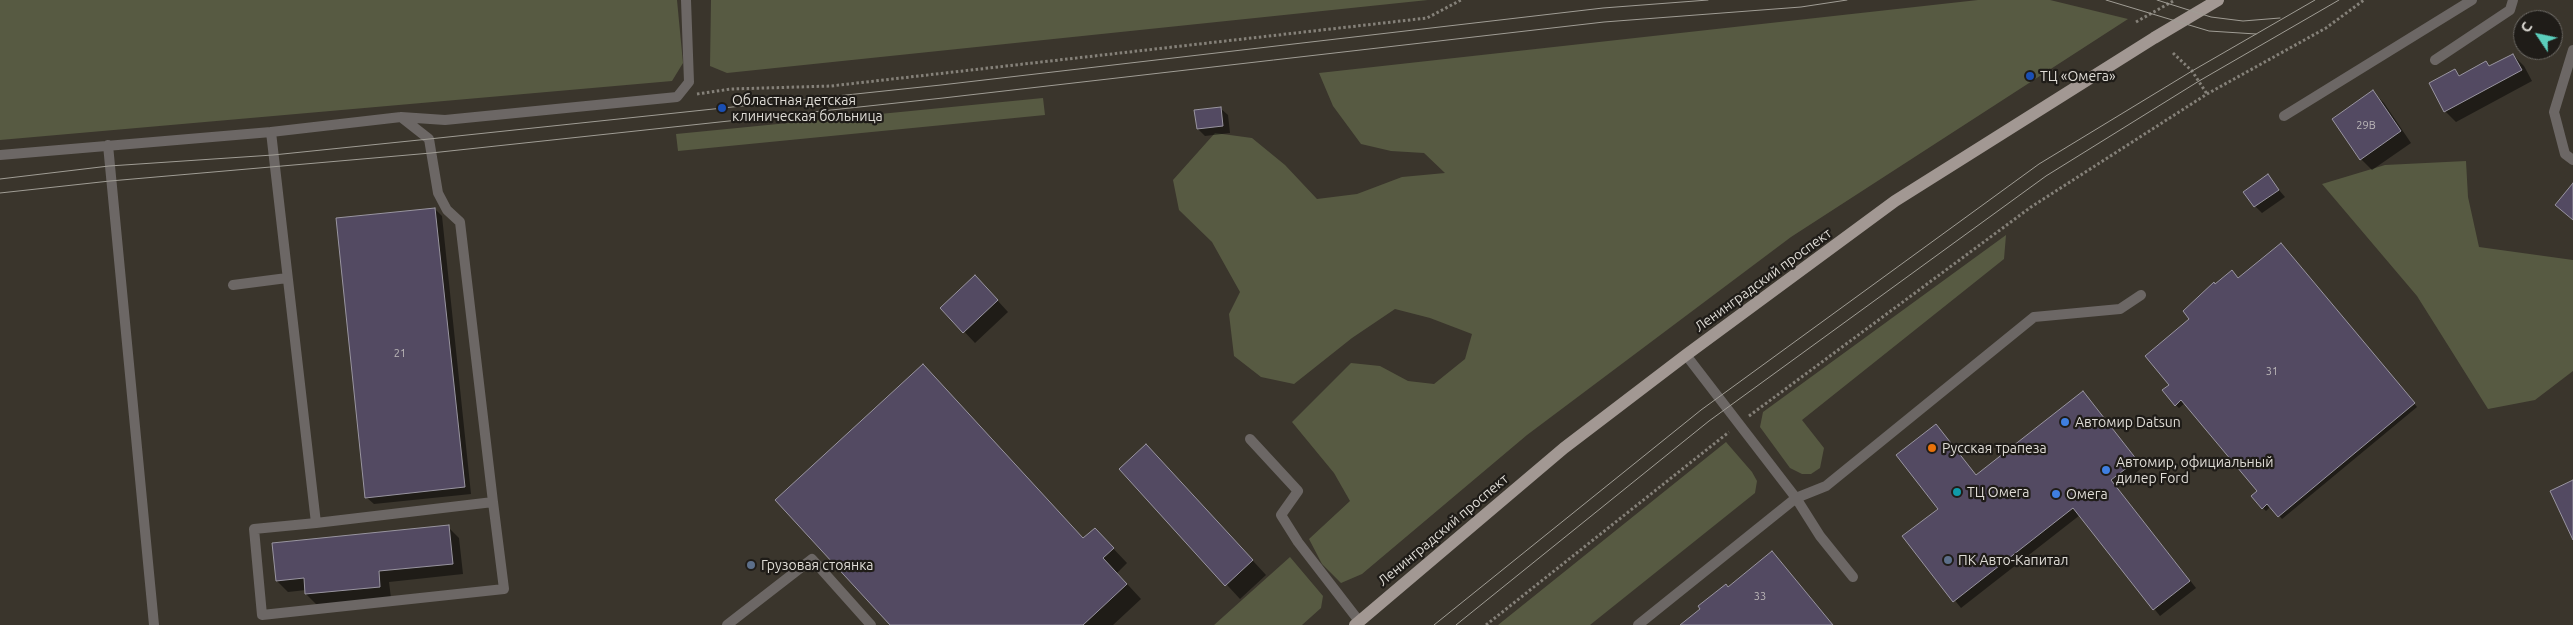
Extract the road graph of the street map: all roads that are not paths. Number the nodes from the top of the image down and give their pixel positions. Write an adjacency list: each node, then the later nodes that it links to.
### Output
1 (686, 0): 8 (lane)
2 (2218, 0): 16 (main road, Ленинградский проспект)
3 (2472, 0): 7 (lane)
4 (2513, 0): 6 (lane)
5 (2573, 50): 12 (lane)
6 (2435, 60)
7 (2284, 116)
8 (401, 117): 9 (lane); 19 (lane)
9 (271, 132): 10 (lane); 13 (lane)
10 (108, 145): 11 (lane); 23 (lane)
11 (0, 156)
12 (2573, 160)
13 (286, 278): 14 (lane); 20 (lane)
14 (233, 285)
15 (2141, 295): 18 (lane)
16 (1686, 355): 18 (lane); 22 (main road, Ленинградский проспект)
17 (1250, 439): 22 (lane)
18 (1796, 498): 21 (lane); 26 (lane)
19 (493, 502): 20 (lane); 20 (lane)
20 (316, 523)
21 (1852, 576)
22 (1357, 623)
23 (154, 625)
24 (727, 625): 25 (lane)
25 (870, 625)
26 (1638, 625)

